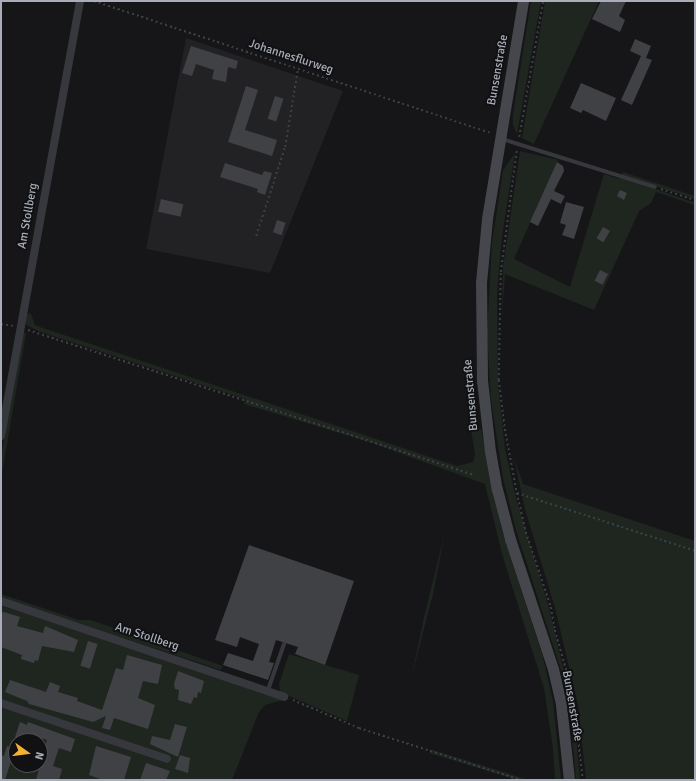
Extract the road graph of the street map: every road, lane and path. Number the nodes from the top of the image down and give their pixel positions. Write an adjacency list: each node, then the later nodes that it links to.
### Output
1 (80, 1): 12 (street, Am Stollberg)
2 (94, 1): 5 (path, Johannesflurweg)
3 (523, 1): 6 (main road, Bunsenstraße)
4 (543, 1): 7 (path)
5 (298, 68): 6 (path, Johannesflurweg); 10 (path)
6 (496, 136): 7 (lane); 24 (main road, Bunsenstraße)
7 (518, 144): 8 (lane); 15 (path)
8 (655, 187): 9 (path)
9 (695, 200)
10 (256, 236)
11 (1, 324): 12 (path)
12 (20, 327): 13 (street, Am Stollberg); 14 (path)
13 (1, 436)
14 (475, 475)
15 (517, 493): 16 (path); 25 (path)
16 (695, 551)
17 (1, 601): 19 (street, Am Stollberg)
18 (284, 644): 19 (lane)
19 (268, 690): 20 (street, Am Stollberg)
20 (284, 697): 23 (path)
21 (1, 703): 22 (street)
22 (167, 759)
23 (521, 780)
24 (569, 780)
25 (582, 780)

